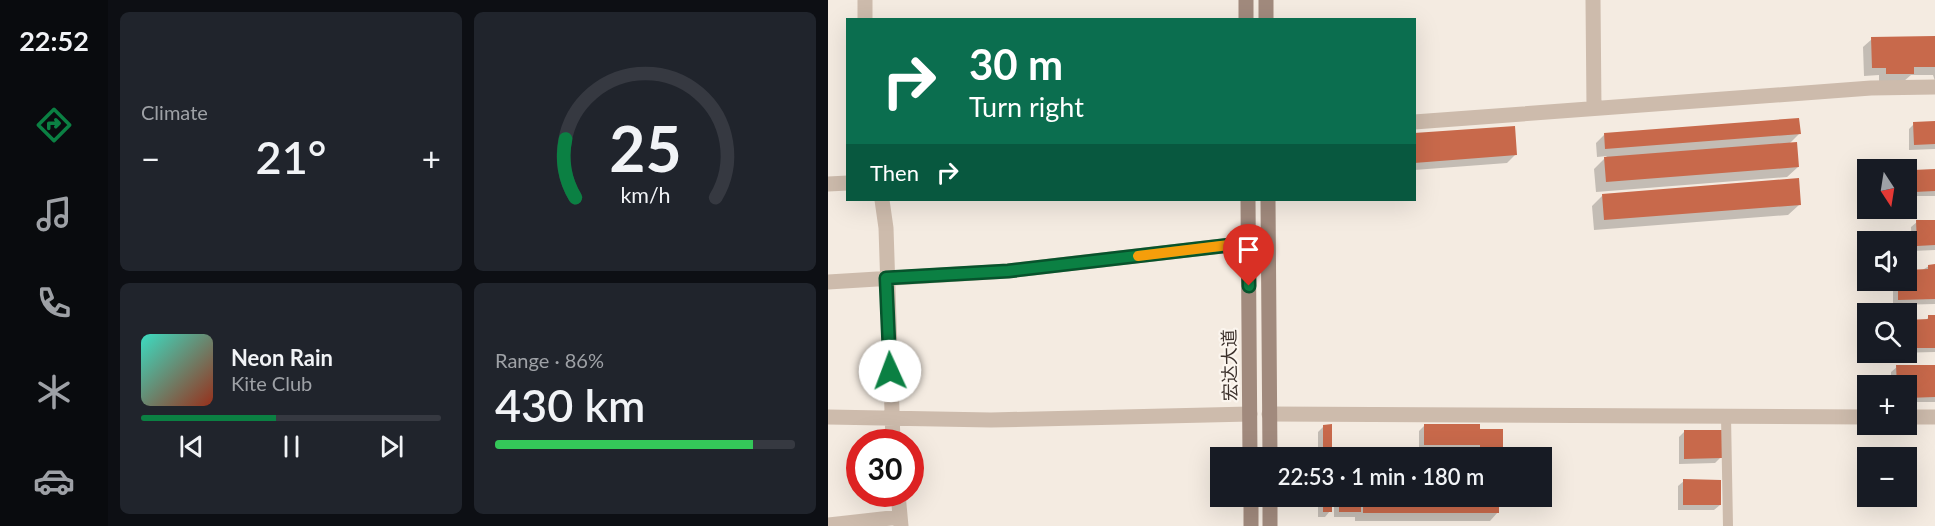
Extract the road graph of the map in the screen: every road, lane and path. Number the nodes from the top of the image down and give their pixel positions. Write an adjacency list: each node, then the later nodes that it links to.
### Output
1 (865, 0): 5 (street)
2 (1246, 0): 6 (main road)
3 (1266, 0): 7 (main road)
4 (1593, 0): 9 (street)
5 (865, 18)
6 (1246, 18)
7 (1266, 18)
8 (1935, 87): 9 (street)
9 (1594, 108): 10 (street)
10 (1416, 122)
11 (846, 183): 12 (street)
12 (828, 184)
13 (882, 201): 17 (street)
14 (1248, 201): 16 (main road, 宏达大道)
15 (1268, 201): 20 (main road)
16 (1248, 243): 17 (street); 19 (main road, 宏达大道)
17 (886, 278): 18 (street); 23 (street)
18 (828, 282)
19 (1250, 414): 23 (street); 28 (main road, 宏达大道)
20 (1269, 414): 21 (street); 29 (main road)
21 (1726, 416): 24 (street); 37 (lane)
22 (828, 417): 23 (street)
23 (892, 417): 27 (street)
24 (1857, 417)
25 (1917, 417): 26 (street)
26 (1935, 417)
27 (892, 429)
28 (1250, 447)
29 (1270, 447)
30 (899, 507): 33 (street)
31 (1251, 507): 35 (main road)
32 (1270, 507): 36 (main road)
33 (900, 522): 34 (street)
34 (828, 525)
35 (1251, 526)
36 (1270, 526)
37 (1728, 526)

